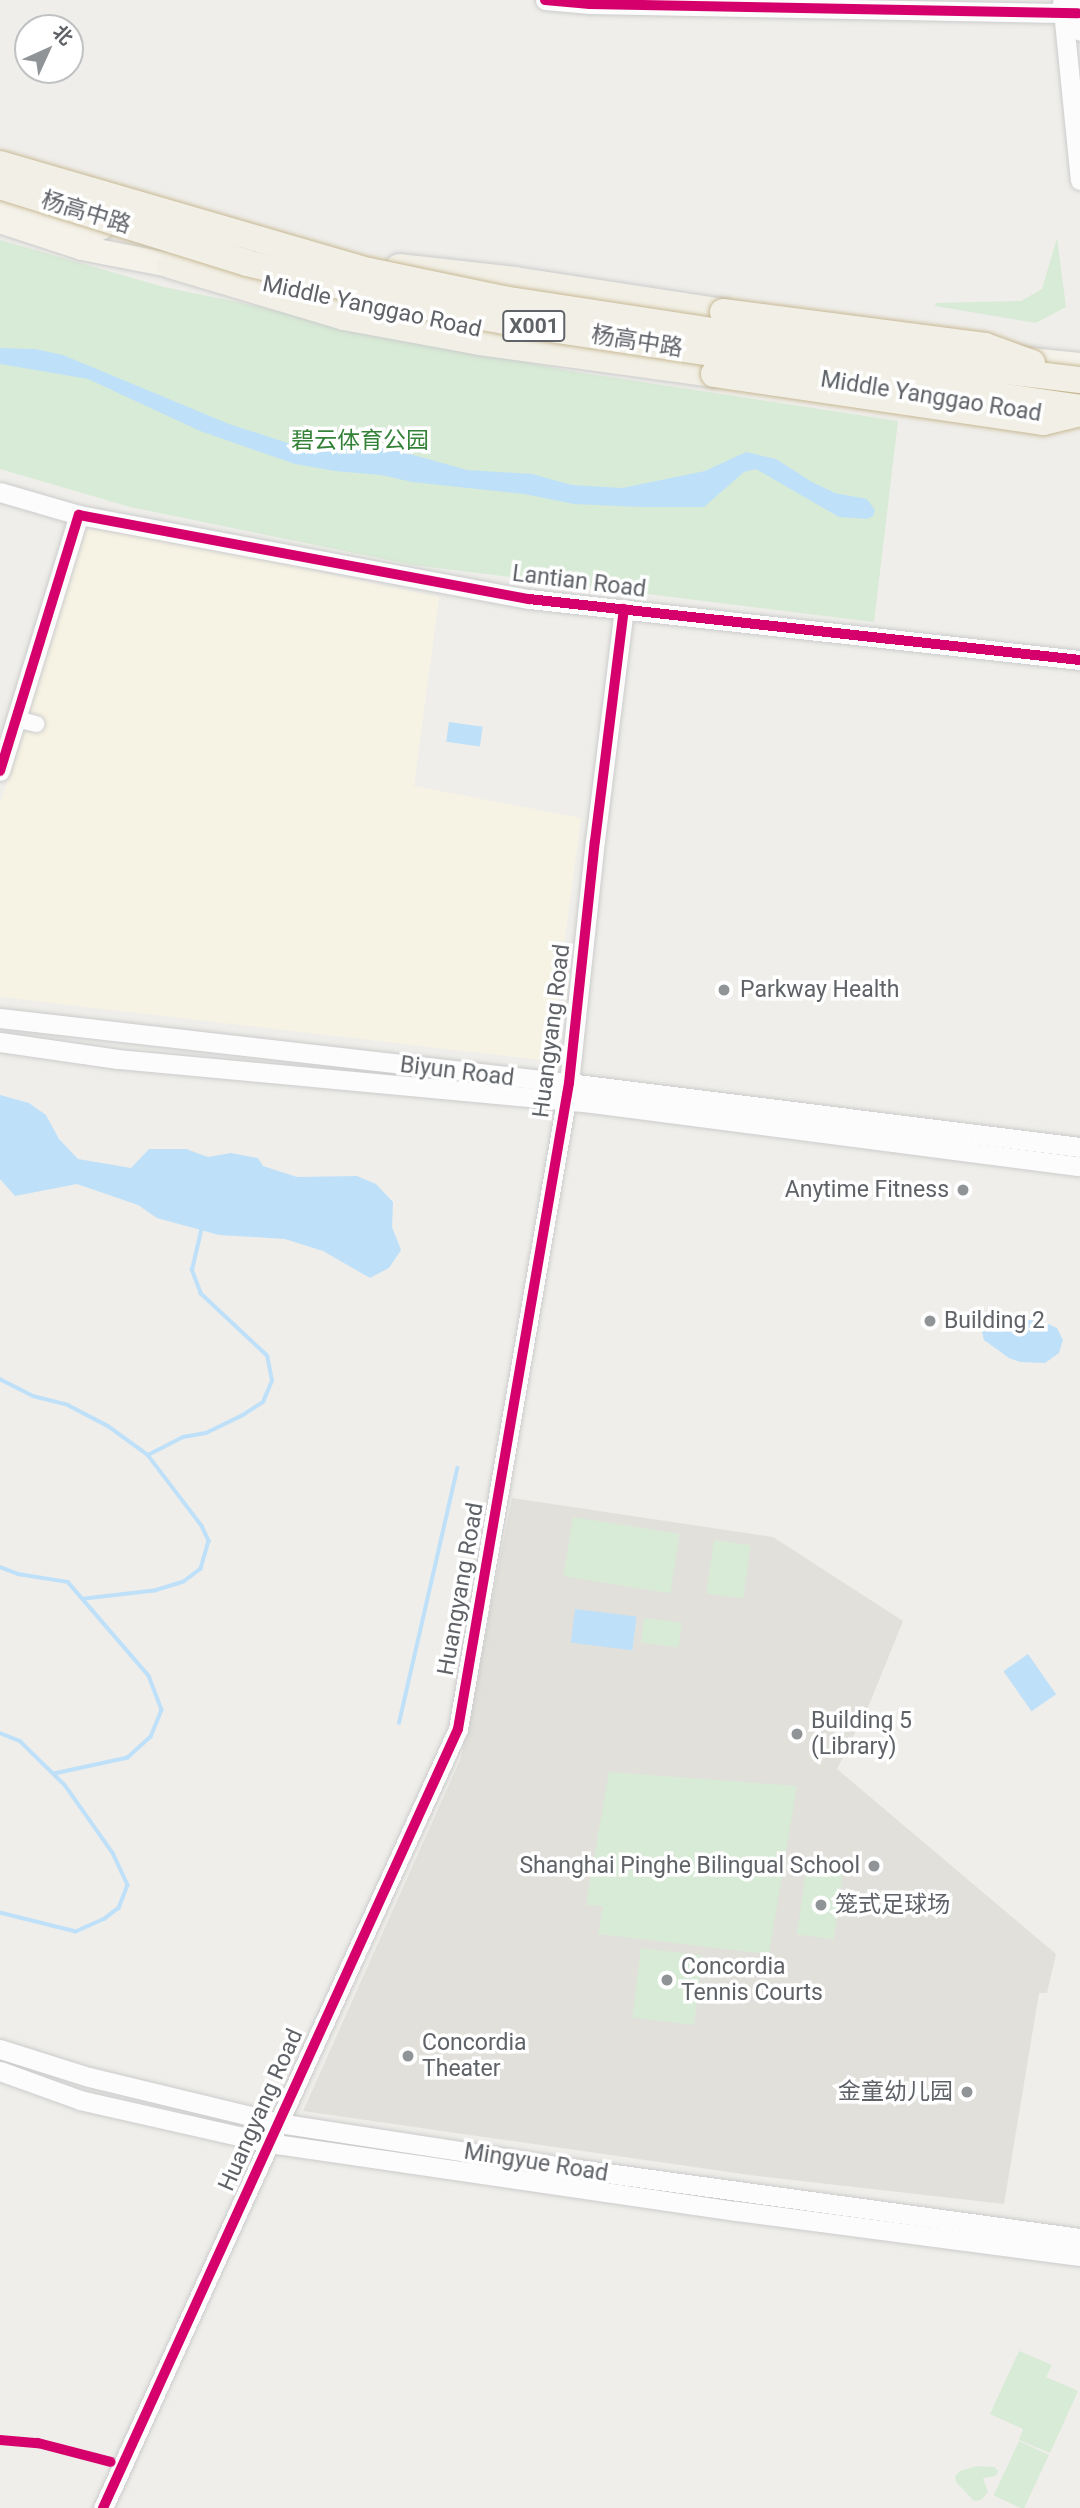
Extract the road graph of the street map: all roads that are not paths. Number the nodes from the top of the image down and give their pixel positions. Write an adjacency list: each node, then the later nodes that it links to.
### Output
1 (545, 0): 2 (street)
2 (1072, 11): 5 (street)
3 (0, 153): 9 (main road, X001)
4 (0, 164): 12 (highway, 杨高中路 / X001, bridge)
5 (1080, 180)
6 (0, 186): 13 (highway, 杨高中路 / X001, bridge)
7 (0, 201): 9 (main road, Middle Yanggao Road / X001)
8 (0, 221): 10 (main road, Middle Yanggao Road / X001)
9 (349, 256): 11 (main road, Middle Yanggao Road / X001)
10 (170, 265): 13 (highway, bridge); 14 (main road, Middle Yanggao Road / X001)
11 (397, 267): 12 (main road, Middle Yanggao Road / X001); 12 (highway, bridge)
12 (1077, 375)
13 (1080, 410)
14 (1080, 421)
15 (0, 492): 16 (street, Lantian Road)
16 (79, 515): 17 (street, Lantian Road); 19 (street)
17 (624, 609): 18 (street, Lantian Road); 24 (street, Huangyang Road)
18 (1080, 660)
19 (16, 719): 20 (street); 21 (street)
20 (36, 724)
21 (0, 771)
22 (0, 1018): 24 (street, Biyun Road)
23 (0, 1042): 24 (street, Biyun Road)
24 (568, 1092): 25 (street, Biyun Road); 26 (street, Biyun Road); 29 (street, Huangyang Road)
25 (1080, 1147)
26 (1080, 1166)
27 (0, 2049): 29 (street, Mingyue Road)
28 (0, 2071): 30 (street, Mingyue Road)
29 (279, 2123): 30 (street, Huangyang Road); 31 (street, Mingyue Road)
30 (269, 2143): 32 (street, Mingyue Road); 33 (street, Huangyang Road)
31 (1080, 2238)
32 (1080, 2256)
33 (103, 2508)

